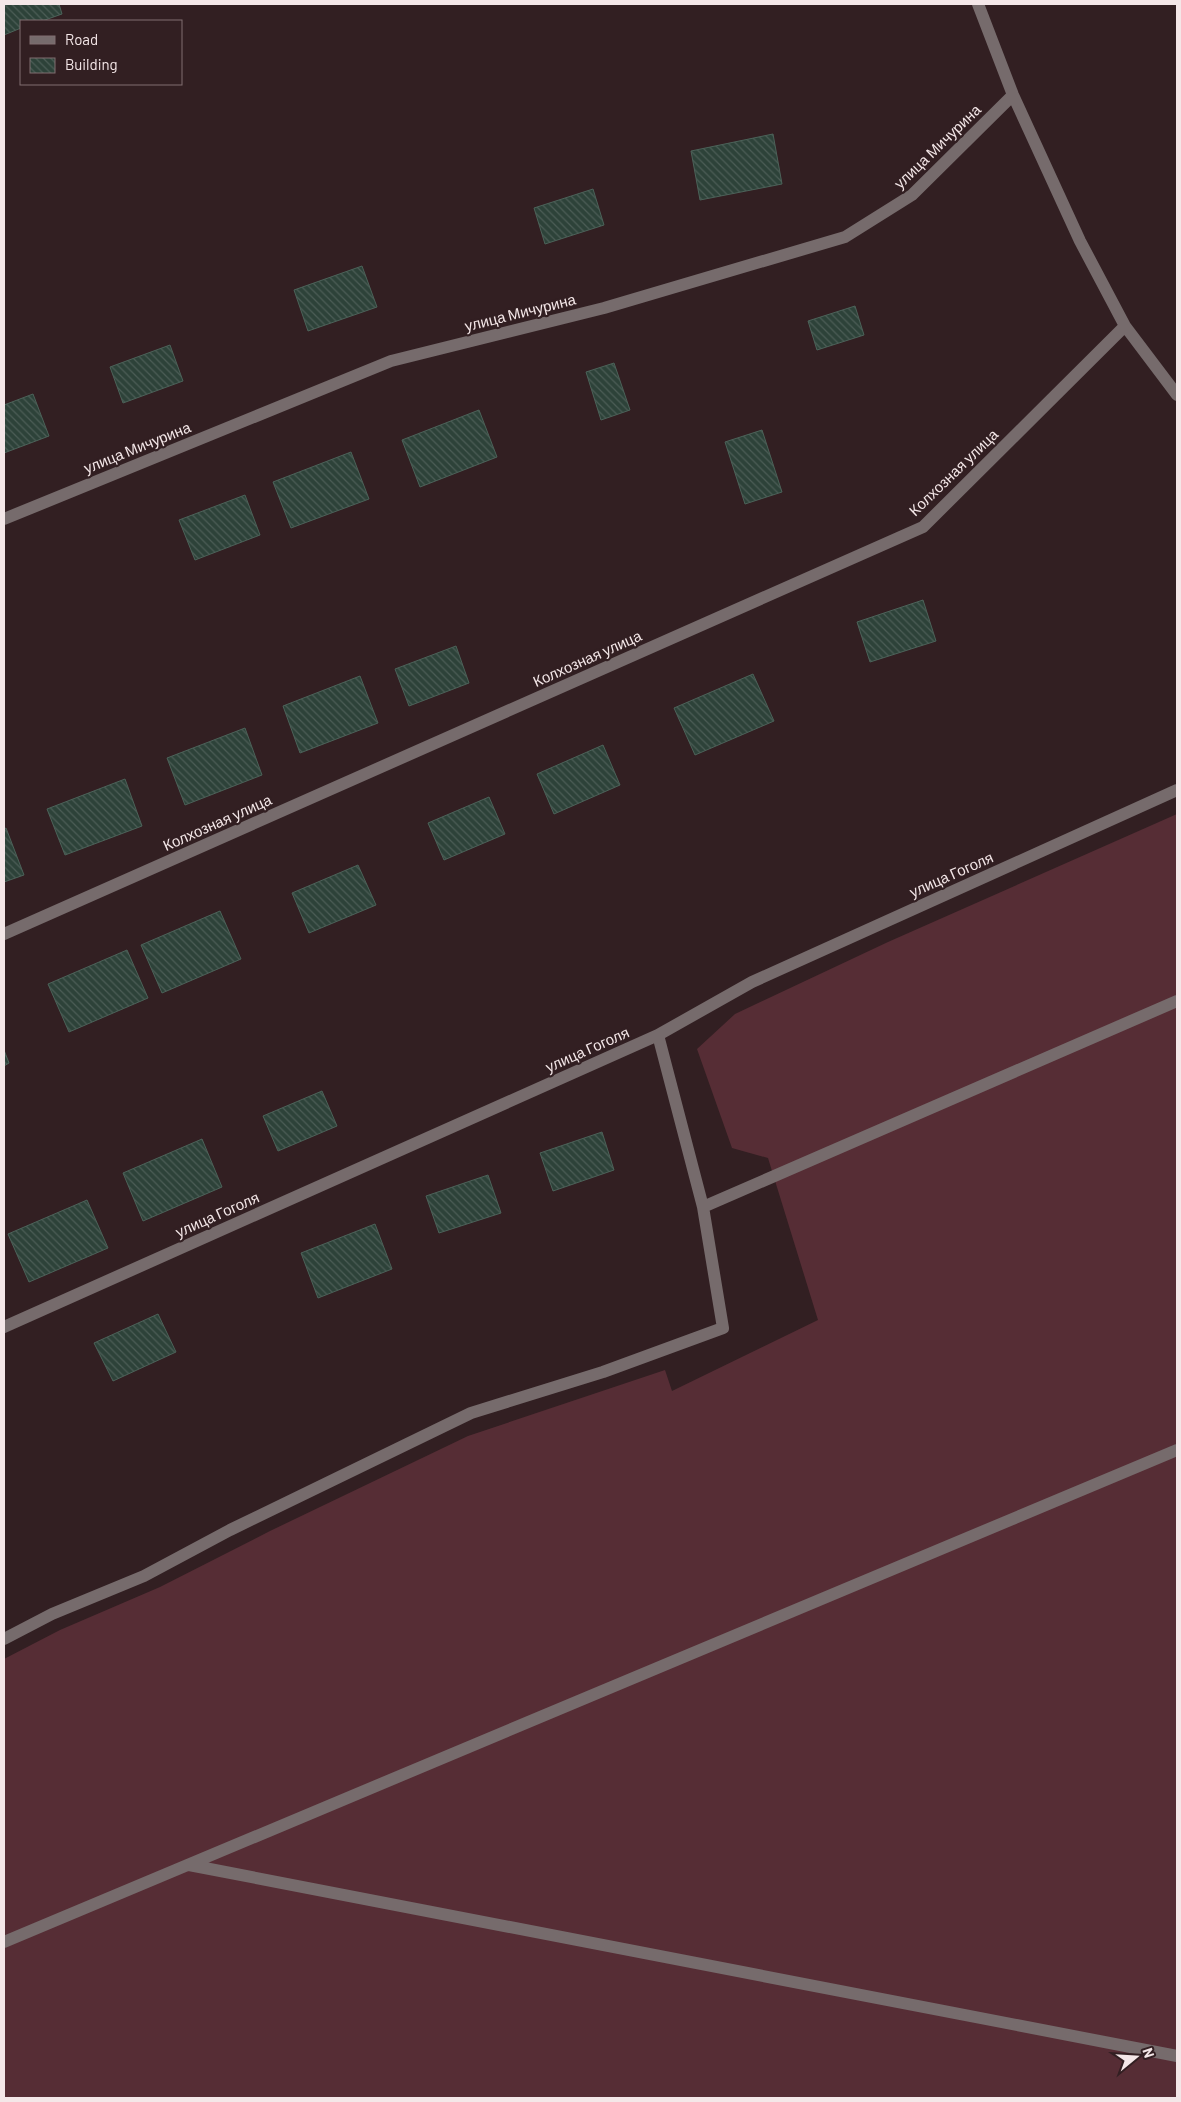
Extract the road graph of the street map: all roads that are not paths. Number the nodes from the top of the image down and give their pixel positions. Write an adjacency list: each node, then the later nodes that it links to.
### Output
1 (978, 4): 2 (street)
2 (1013, 95): 3 (street); 5 (street, улица Мичурина)
3 (1125, 326): 4 (street); 7 (street, Колхозная улица)
4 (1177, 395)
5 (4, 519)
6 (1177, 790): 9 (street, улица Гоголя)
7 (4, 934)
8 (1177, 1001): 10 (street)
9 (658, 1035): 10 (street); 11 (street, улица Гоголя)
10 (703, 1207): 13 (street)
11 (4, 1326)
12 (1177, 1450): 14 (street)
13 (4, 1639)
14 (189, 1865): 15 (street); 16 (street)
15 (4, 1942)
16 (1177, 2056)

